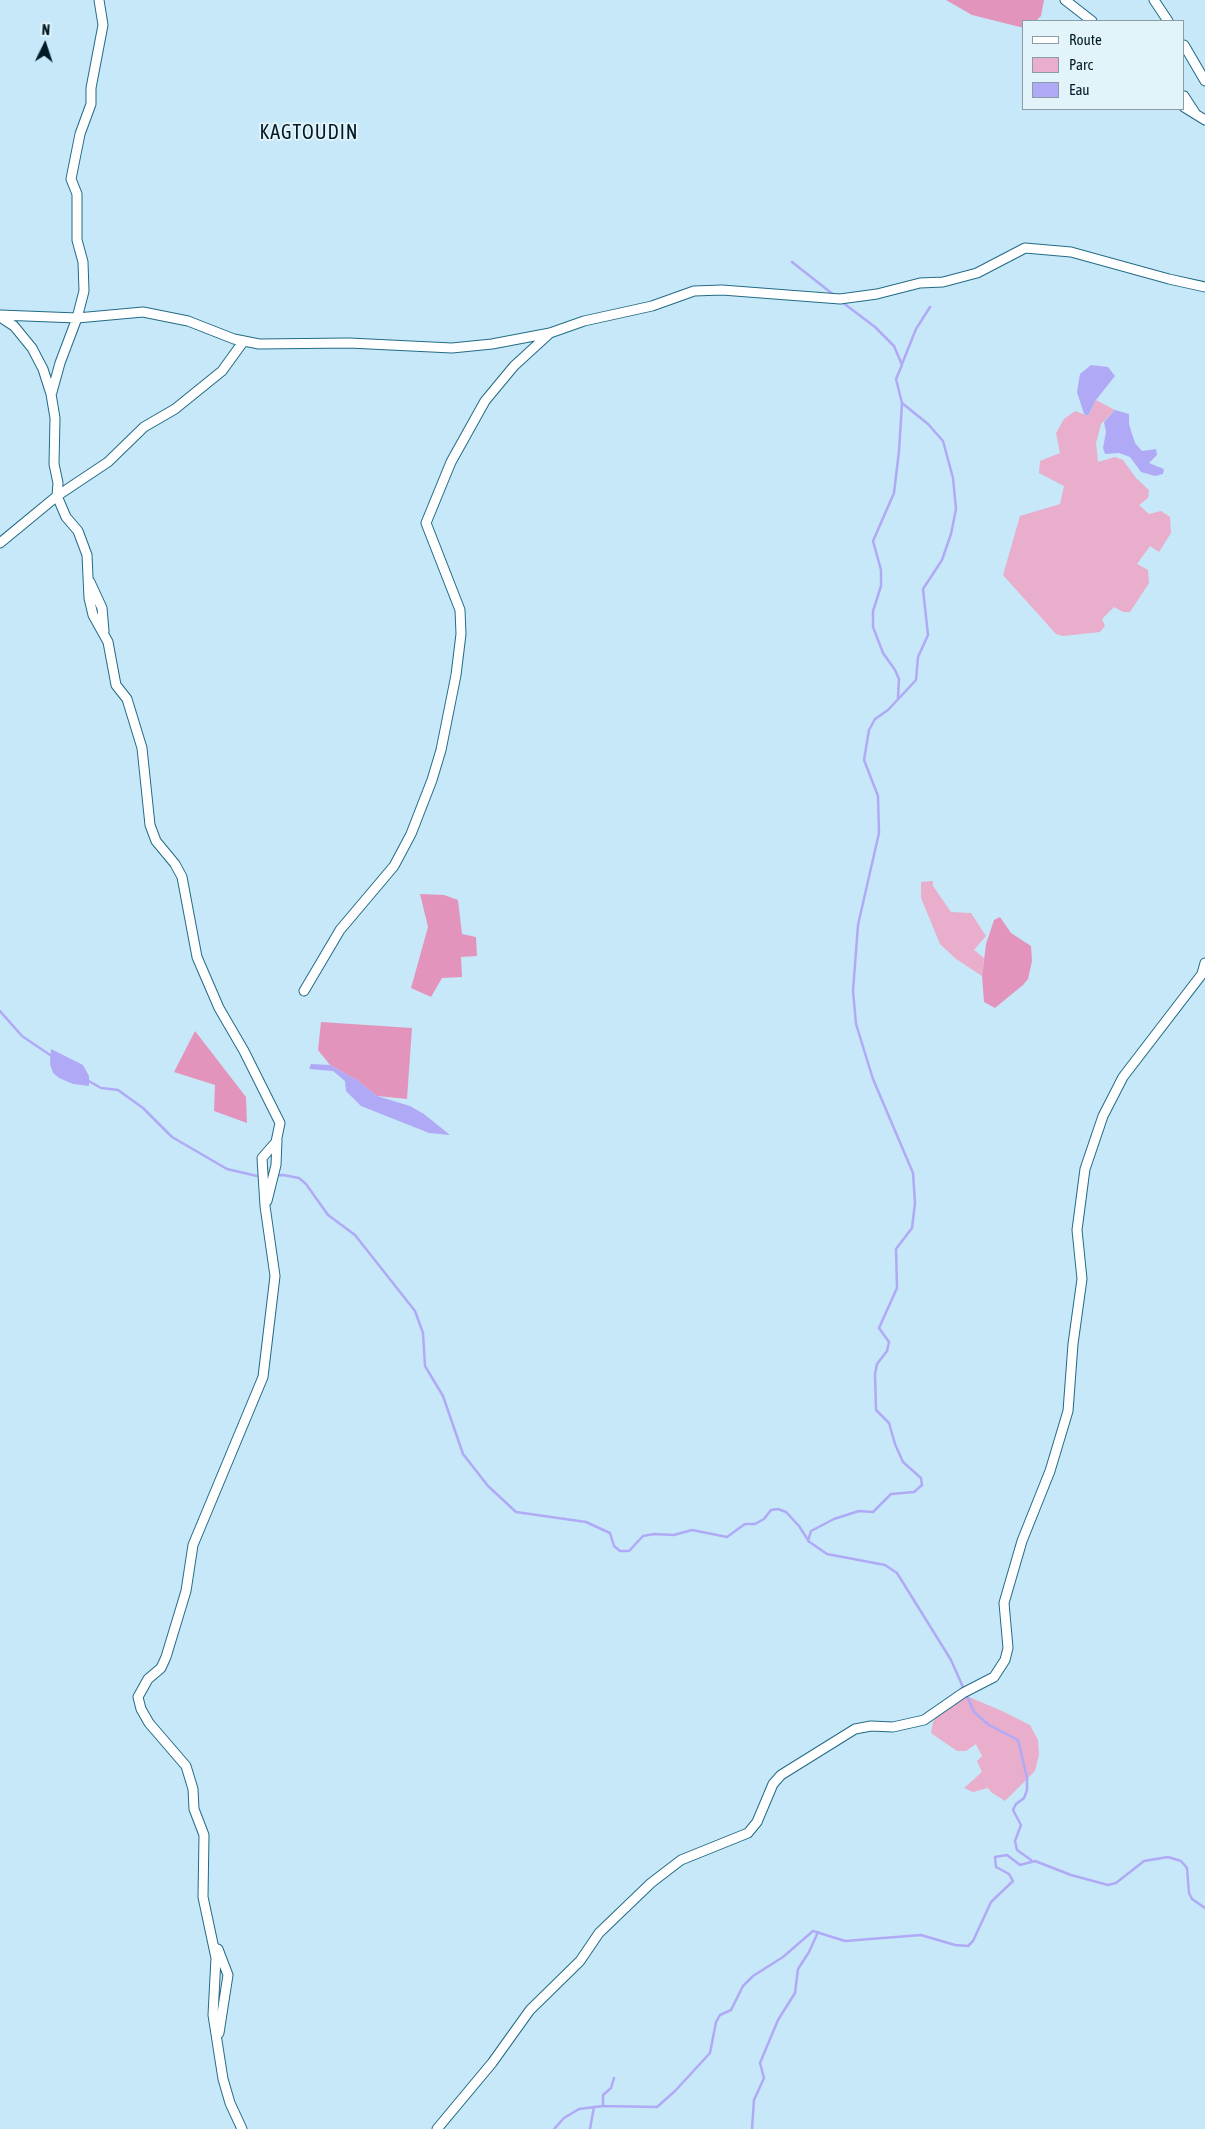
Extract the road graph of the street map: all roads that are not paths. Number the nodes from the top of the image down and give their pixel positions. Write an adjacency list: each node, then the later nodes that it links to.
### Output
1 (99, 0): 13 (street)
2 (1065, 0): 4 (street)
3 (1154, 0): 5 (street)
4 (1091, 20)
5 (1167, 20)
6 (1185, 48): 7 (street)
7 (1205, 81)
8 (1185, 97): 10 (street)
9 (1185, 108): 10 (street)
10 (1201, 117)
11 (1205, 287): 14 (street)
12 (0, 316): 13 (street); 16 (street)
13 (78, 318): 15 (street); 16 (street)
14 (550, 333): 15 (street); 20 (street)
15 (243, 342): 17 (street)
16 (51, 394): 17 (street)
17 (57, 496): 18 (street); 21 (street)
18 (0, 543)
19 (1205, 963): 24 (street)
20 (304, 991)
21 (277, 1140): 22 (street); 22 (street)
22 (265, 1206): 23 (street)
23 (242, 2129)
24 (437, 2129)

